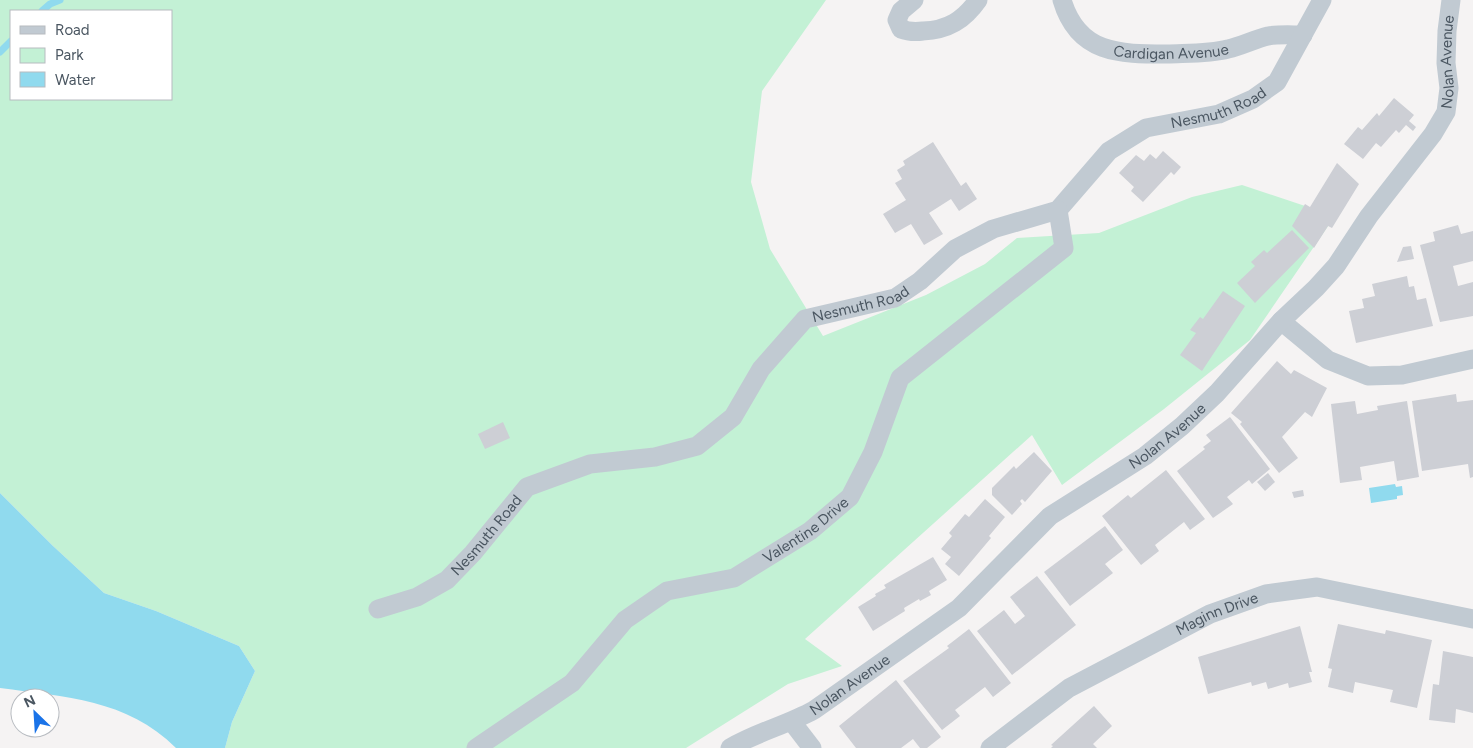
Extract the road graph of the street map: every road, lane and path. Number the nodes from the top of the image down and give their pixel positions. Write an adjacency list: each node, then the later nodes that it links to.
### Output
1 (914, 0): 2 (street)
2 (978, 0)
3 (1062, 0): 6 (street, Cardigan Avenue)
4 (1322, 0): 6 (street)
5 (1451, 0): 8 (street, Nolan Avenue)
6 (1303, 34): 7 (street, Nesmuth Road)
7 (1058, 210): 10 (street, Nesmuth Road); 13 (street, Valentine Drive)
8 (1281, 321): 9 (street); 12 (street, Nolan Avenue)
9 (1473, 359)
10 (378, 609)
11 (1473, 619): 16 (street, Maginn Drive)
12 (792, 722): 14 (street, Nolan Avenue); 15 (street)
13 (476, 748)
14 (730, 748)
15 (812, 748)
16 (990, 748)

